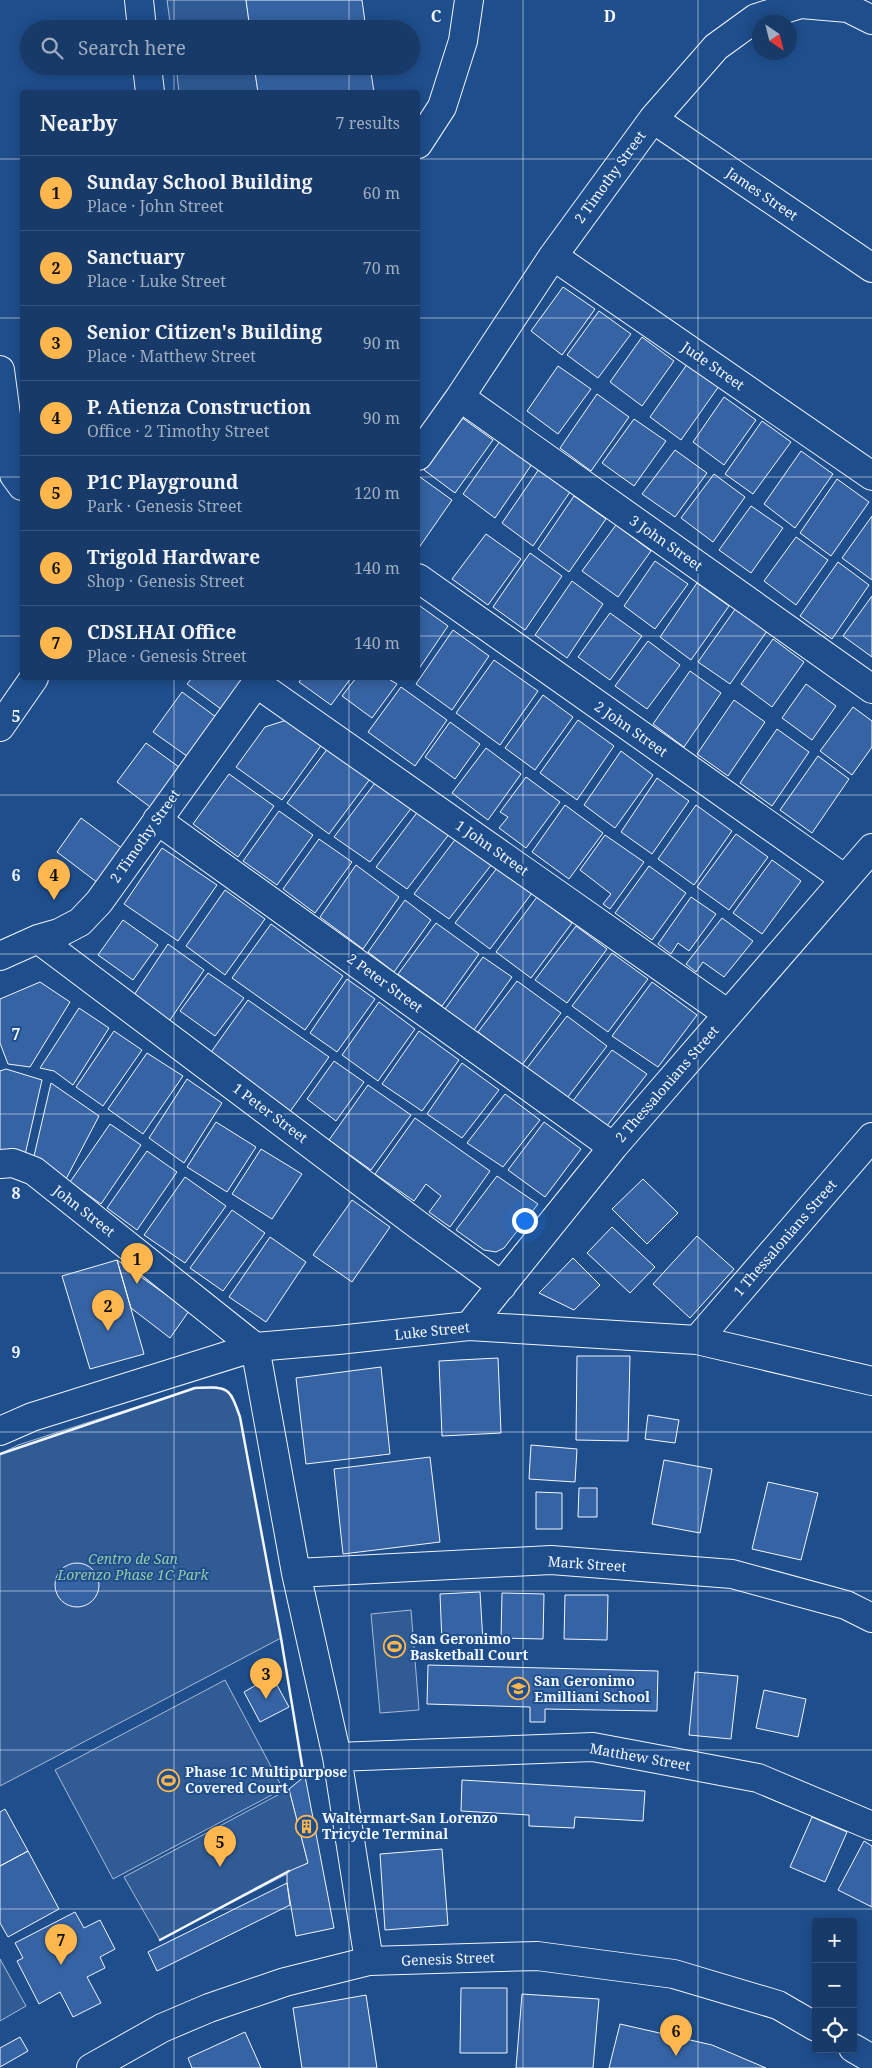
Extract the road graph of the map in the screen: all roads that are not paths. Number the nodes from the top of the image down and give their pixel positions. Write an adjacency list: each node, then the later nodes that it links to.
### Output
1 (139, 0): 3 (street)
2 (469, 0): 8 (street)
3 (141, 20)
4 (872, 20): 7 (street, 2 Timothy Street)
5 (148, 75): 6 (street)
6 (150, 90)
7 (653, 119): 9 (street, 2 Timothy Street); 10 (street, James Street)
8 (420, 141)
9 (553, 256): 12 (street, 2 Timothy Street); 14 (street, Jude Street)
10 (872, 268)
11 (0, 370): 15 (street)
12 (460, 397): 13 (street, 2 Timothy Street); 19 (street, 3 John Street)
13 (420, 453)
14 (872, 476)
15 (20, 483)
16 (420, 579): 23 (street, 2 John Street)
17 (33, 680): 20 (street)
18 (258, 680): 21 (street, 2 Timothy Street); 26 (street, 1 John Street)
19 (872, 689)
20 (0, 727)
21 (156, 820): 24 (street, 2 Timothy Street); 28 (street, 2 Peter Street)
22 (872, 848): 23 (street, 2 Thessalonians Street)
23 (845, 879): 26 (street, 2 Thessalonians Street)
24 (38, 939): 25 (street, 2 Timothy Street); 30 (street, 1 Peter Street)
25 (0, 956)
26 (728, 1014): 28 (street, 2 Thessalonians Street)
27 (872, 1137): 32 (street, 1 Thessalonians Street)
28 (613, 1147): 30 (street, 2 Thessalonians Street)
29 (0, 1164): 33 (street, John Street)
30 (502, 1286): 31 (street, 2 Thessalonians Street)
31 (469, 1326): 32 (street, Luke Street); 33 (street, Luke Street)
32 (697, 1340): 34 (street, Luke Street)
33 (255, 1347): 35 (street, Luke Street); 36 (street)
34 (872, 1381)
35 (0, 1431)
36 (296, 1573): 37 (street, Mark Street); 38 (street)
37 (872, 1618)
38 (337, 1757): 39 (street, Matthew Street); 40 (street)
39 (872, 1826)
40 (369, 1961): 41 (street, Genesis Street); 44 (street, Genesis Street)
41 (812, 2025)
42 (857, 2050): 43 (street)
43 (872, 2059)
44 (90, 2068)

